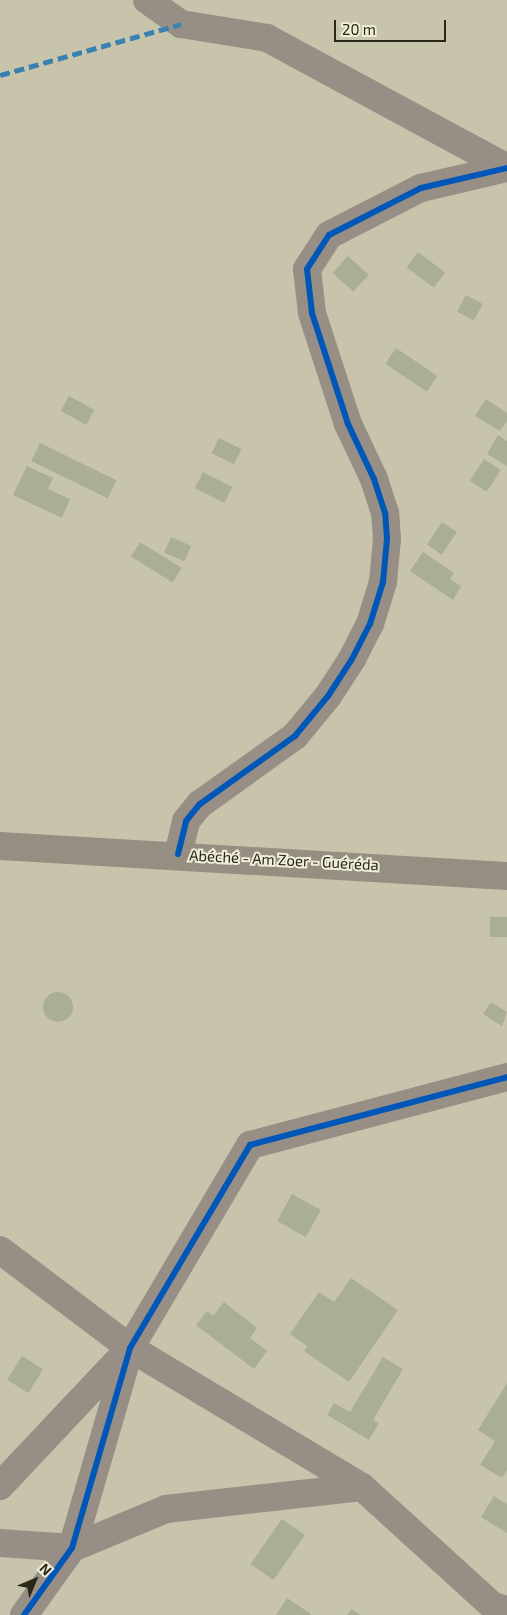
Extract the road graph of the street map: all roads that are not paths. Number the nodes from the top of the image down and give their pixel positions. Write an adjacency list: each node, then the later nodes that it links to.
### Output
1 (147, 0): 2 (street)
2 (507, 168): 4 (street)
3 (0, 846): 4 (main road, Abéché - Am Zoer - Guéréda)
4 (178, 854): 5 (main road, Abéché - Am Zoer - Guéréda)
5 (507, 876)
6 (507, 1077): 8 (street)
7 (0, 1250): 8 (street)
8 (130, 1348): 9 (street); 10 (street); 12 (street)
9 (0, 1486)
10 (362, 1487): 12 (street); 13 (street)
11 (0, 1543): 12 (street)
12 (72, 1548): 14 (street)
13 (496, 1610)
14 (24, 1615)

